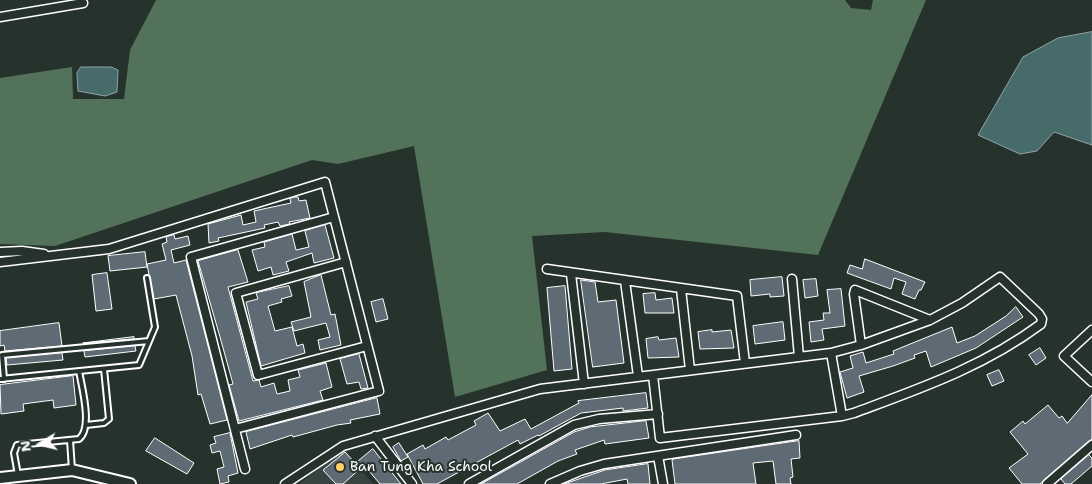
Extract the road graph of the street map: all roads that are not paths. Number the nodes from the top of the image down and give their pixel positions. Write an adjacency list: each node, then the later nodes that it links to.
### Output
1 (83, 3): 2 (street)
2 (0, 17)
3 (334, 217): 5 (street); 7 (street); 33 (street)
4 (0, 252): 5 (street)
5 (54, 256): 6 (street)
6 (0, 262)
7 (346, 262): 18 (street); 18 (street)
8 (547, 269): 9 (street)
9 (571, 274): 12 (street); 29 (street)
10 (147, 278): 16 (lane)
11 (792, 279): 20 (street)
12 (625, 281): 13 (street); 26 (street)
13 (681, 289): 21 (street); 23 (street)
14 (930, 320): 17 (street); 17 (street); 31 (street)
15 (1092, 330): 28 (street)
16 (149, 341): 22 (lane); 27 (lane)
17 (860, 345): 19 (street)
18 (367, 346): 33 (street)
19 (831, 353): 20 (street); 31 (street)
20 (799, 357): 21 (street)
21 (745, 363): 23 (street)
22 (104, 369): 24 (lane); 32 (lane)
23 (690, 370): 25 (street)
24 (79, 371): 27 (lane); 32 (lane)
25 (653, 375): 26 (street); 30 (street)
26 (638, 376): 29 (street)
27 (2, 379)
28 (1092, 382)
29 (584, 384): 35 (street)
30 (658, 414): 31 (street); 47 (street)
31 (842, 416)
32 (86, 425): 36 (lane)
33 (235, 429): 39 (street)
34 (796, 435): 38 (street)
35 (375, 436): 45 (street); 46 (street)
36 (70, 440): 40 (lane); 41 (lane)
37 (1092, 445): 43 (street)
38 (658, 456): 48 (street); 49 (street)
39 (245, 469)
40 (72, 470): 41 (street); 44 (street)
41 (18, 476): 42 (street)
42 (0, 478)
43 (1052, 482)
44 (130, 484)
45 (285, 484)
46 (412, 484)
47 (469, 484)
48 (550, 484)
49 (663, 484)

